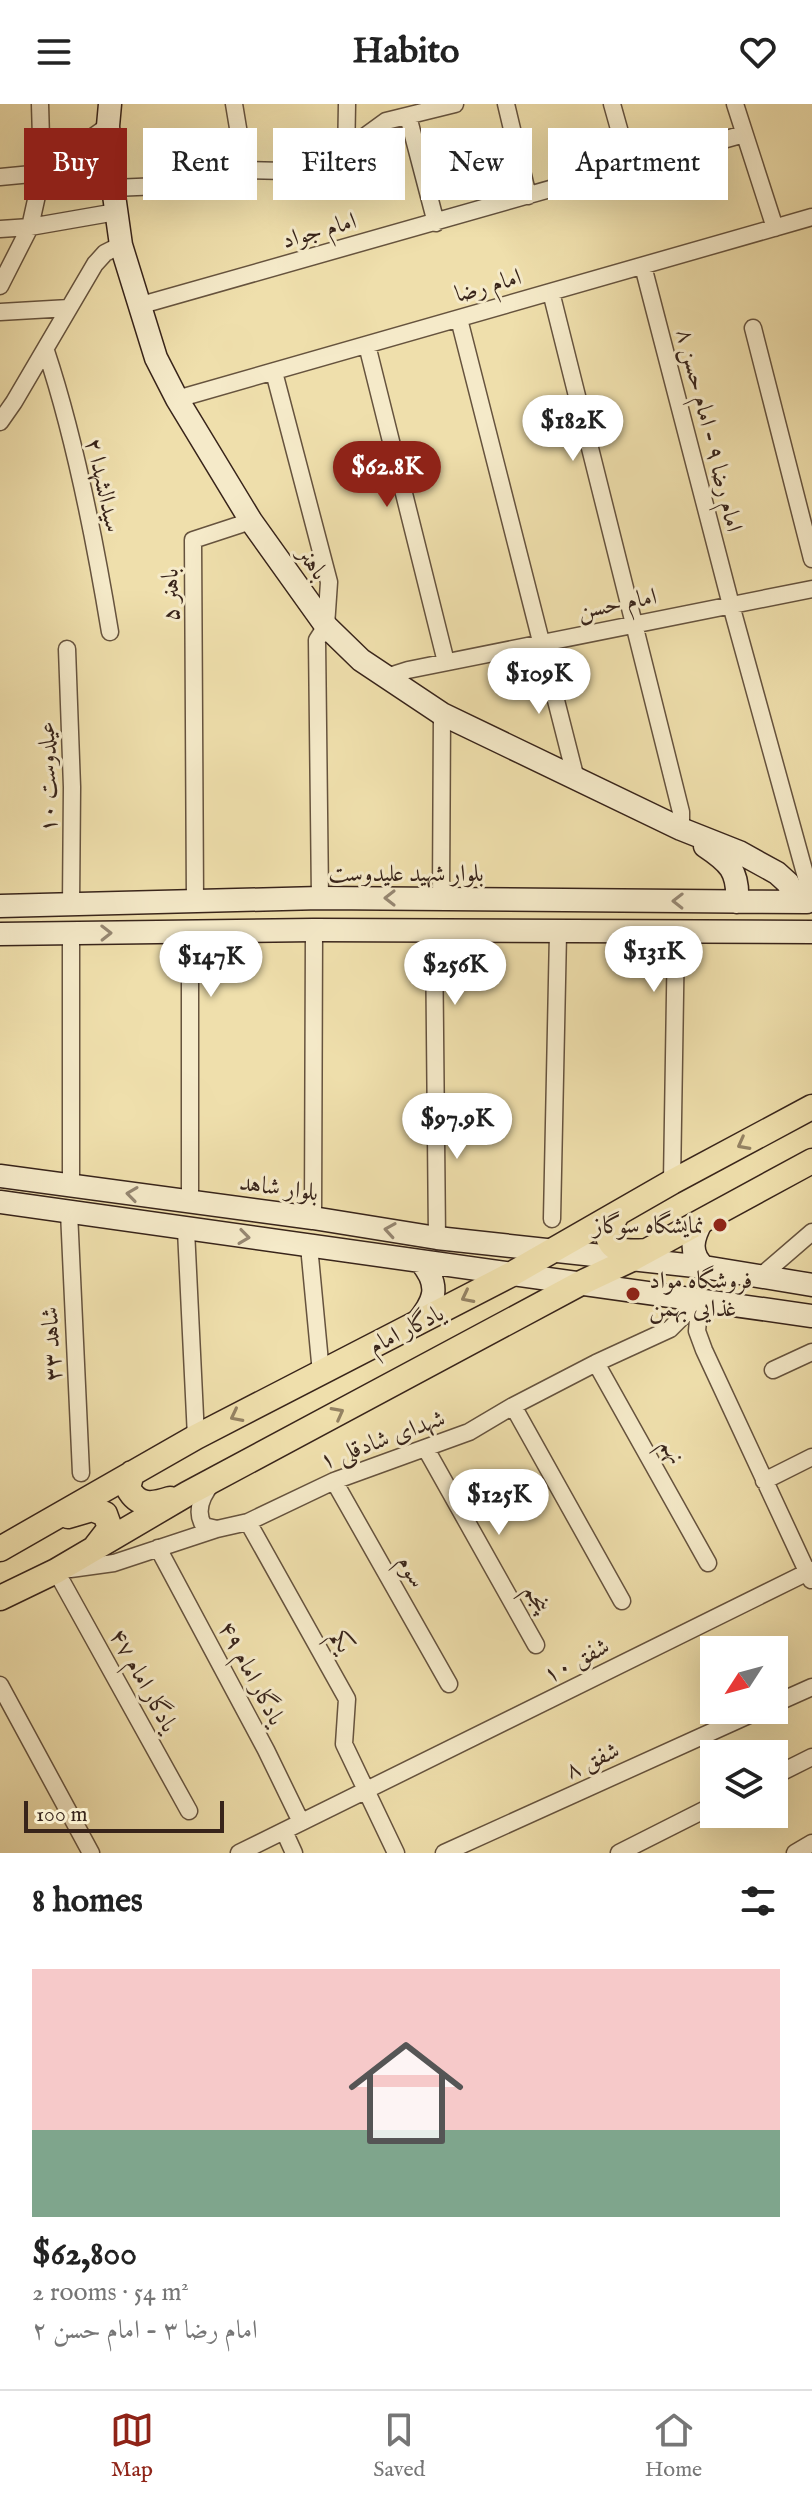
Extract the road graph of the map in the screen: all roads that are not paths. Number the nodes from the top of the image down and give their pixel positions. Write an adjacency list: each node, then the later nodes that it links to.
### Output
1 (40, 104): 9 (street)
2 (234, 104): 10 (street)
3 (347, 104): 11 (street)
4 (455, 104): 8 (street)
5 (506, 104): 13 (street)
6 (612, 104): 14 (street)
7 (735, 104): 15 (street)
8 (408, 116): 12 (street); 24 (street)
9 (41, 128)
10 (238, 128)
11 (347, 128)
12 (376, 128)
13 (512, 128)
14 (619, 128)
15 (744, 134): 16 (street, امام جواد); 26 (street)
16 (728, 139)
17 (24, 175): 18 (street)
18 (0, 177)
19 (36, 200): 25 (street)
20 (114, 200): 22 (main road, باهنر)
21 (514, 200): 24 (street, امام جواد)
22 (116, 212): 25 (street); 28 (main road, باهنر)
23 (812, 217): 26 (street, امام رضا)
24 (436, 223): 32 (street, امام جواد)
25 (30, 227): 27 (street); 30 (street)
26 (775, 228): 29 (street, امام رضا)
27 (0, 229)
28 (121, 245): 32 (main road, باهنر); 33 (street)
29 (643, 266): 31 (street, امام رضا); 45 (street, امام رضا ۹ - امام حسن ۸)
30 (0, 286)
31 (551, 292): 35 (street, امام رضا); 46 (street)
32 (138, 306): 40 (main road, باهنر)
33 (69, 308): 34 (street); 38 (street)
34 (0, 312)
35 (459, 319): 37 (street, امام رضا); 49 (street)
36 (753, 328): 43 (street)
37 (367, 345): 39 (street, امام رضا); 51 (street)
38 (46, 351): 41 (street); 48 (street, سیدالشهدا ۲)
39 (274, 372): 40 (street, امام رضا); 47 (street)
40 (177, 399): 42 (main road, باهنر)
41 (0, 422)
42 (251, 521): 47 (main road, باهنر); 59 (street, باهنر ۵)
43 (812, 559)
44 (812, 589): 45 (street, امام حسن)
45 (731, 605): 46 (street, امام حسن); 58 (street, امام رضا ۹ - امام حسن ۸)
46 (634, 625): 49 (street, امام حسن); 55 (street)
47 (326, 626): 52 (main road, باهنر); 56 (street)
48 (110, 632)
49 (540, 643): 51 (street, امام حسن); 54 (street)
50 (67, 649): 62 (street, عیلدوست ۱۰)
51 (446, 662): 52 (street, امام حسن)
52 (386, 677): 53 (main road, باهنر)
53 (442, 714): 54 (main road, باهنر); 57 (street)
54 (576, 779): 55 (main road, باهنر)
55 (681, 829): 58 (main road, باهنر); 60 (main road, باهنر)
56 (320, 898): 57 (main road, بلوار شهید علیدوست, one-way to 56); 59 (main road, بلوار شهید علیدوست)
57 (441, 899): 60 (main road, بلوار شهید علیدوست, one-way to 57)
58 (807, 901): 60 (main road, بلوار شهید علیدوست)
59 (195, 902): 61 (main road, بلوار شهید علیدوست)
60 (737, 902)
61 (151, 903): 62 (main road, بلوار شهید علیدوست); 66 (main road)
62 (71, 905): 63 (main road, بلوار شهید علیدوست)
63 (0, 906)
64 (314, 930): 65 (main road); 67 (main road); 82 (street)
65 (434, 931): 69 (main road); 87 (street)
66 (150, 932): 67 (main road); 68 (main road, one-way to 66)
67 (190, 932): 78 (street)
68 (71, 933): 71 (main road); 77 (street)
69 (558, 933): 70 (main road); 83 (street)
70 (676, 933): 72 (main road); 76 (street)
71 (0, 934)
72 (808, 937)
73 (812, 1107): 76 (main road, یادگار امام, one-way to 76)
74 (812, 1161): 84 (main road, یادگار امام)
75 (0, 1176): 77 (main road, بلوار شاهد)
76 (672, 1182): 81 (main road, یادگار امام)
77 (71, 1185): 78 (main road, بلوار شاهد, one-way to 77)
78 (190, 1201): 82 (main road, بلوار شاهد)
79 (0, 1202): 80 (main road)
80 (69, 1212): 85 (main road); 109 (street, شاهد ۳۳)
81 (618, 1213): 89 (main road, یادگار امام); 90 (main road)
82 (313, 1218): 87 (main road, بلوار شاهد, one-way to 82)
83 (552, 1219)
84 (702, 1221): 90 (main road, یادگار امام); 92 (main road)
85 (186, 1230): 88 (main road, one-way to 88); 106 (street)
86 (812, 1232): 93 (street)
87 (437, 1238): 89 (main road, بلوار شاهد)
88 (309, 1246): 91 (main road); 104 (street)
89 (550, 1252): 90 (main road, بلوار شاهد); 94 (main road, یادگار امام)
90 (638, 1256): 92 (main road, بلوار شاهد); 95 (main road, یادگار امام)
91 (421, 1262): 94 (main road); 100 (main road)
92 (704, 1267): 93 (main road, بلوار شاهد)
93 (761, 1276): 96 (main road, بلوار شاهد)
94 (505, 1278): 95 (main road); 99 (main road); 100 (main road, یادگار امام, one-way to 100)
95 (579, 1284): 97 (main road); 99 (main road, یادگار امام)
96 (812, 1285)
97 (700, 1299): 98 (main road); 102 (street, شهدای شادقلی ۱); 113 (street)
98 (812, 1316)
99 (515, 1318): 111 (main road, یادگار امام, one-way to 99)
100 (416, 1324): 104 (main road, یادگار امام)
101 (812, 1352): 103 (street)
102 (596, 1363): 105 (street, شهدای شادقلی ۱); 120 (street, نهم)
103 (773, 1370)
104 (321, 1373): 106 (main road, یادگار امام, one-way to 106)
105 (513, 1406): 107 (street, شهدای شادقلی ۱); 124 (street)
106 (196, 1437): 110 (main road, یادگار امام)
107 (426, 1449): 112 (street, شهدای شادقلی ۱); 125 (street, پنجم)
108 (812, 1457): 113 (street)
109 (81, 1473)
110 (132, 1473): 114 (main road); 117 (main road, یادگار امام)
111 (217, 1477): 114 (main road, یادگار امام); 116 (street)
112 (334, 1481): 115 (street, شهدای شادقلی ۱); 126 (street, سوم)
113 (764, 1481): 122 (street)
114 (187, 1494): 119 (main road, یادگار امام)
115 (248, 1522): 116 (street, شهدای شادقلی ۱); 133 (street, یکم)
116 (217, 1529): 118 (street, شهدای شادقلی ۱)
117 (11, 1543): 119 (main road)
118 (158, 1548): 121 (street, شهدای شادقلی ۱); 136 (street, یادگار امام ۴۹)
119 (91, 1551): 121 (main road, یادگار امام)
120 (708, 1563)
121 (56, 1571): 123 (main road, یادگار امام); 134 (street, یادگار امام ۴۷)
122 (810, 1574): 133 (street, شفق ۱۰)
123 (0, 1598)
124 (622, 1601)
125 (536, 1645)
126 (449, 1684)
127 (0, 1685): 139 (street)
128 (812, 1687): 129 (street)
129 (788, 1698)
130 (729, 1724): 143 (street, شفق ۸)
131 (812, 1757): 132 (street)
132 (788, 1769)
133 (366, 1791): 136 (street, شفق ۱۰); 142 (street, یکم)
134 (189, 1811)
135 (700, 1812): 144 (street)
136 (301, 1822): 137 (street, شفق ۱۰)
137 (284, 1831): 140 (street, شفق ۱۰); 141 (street)
138 (812, 1843): 145 (street)
139 (91, 1853)
140 (239, 1853)
141 (294, 1853)
142 (396, 1853)
143 (444, 1853)
144 (619, 1853)
145 (795, 1853)

